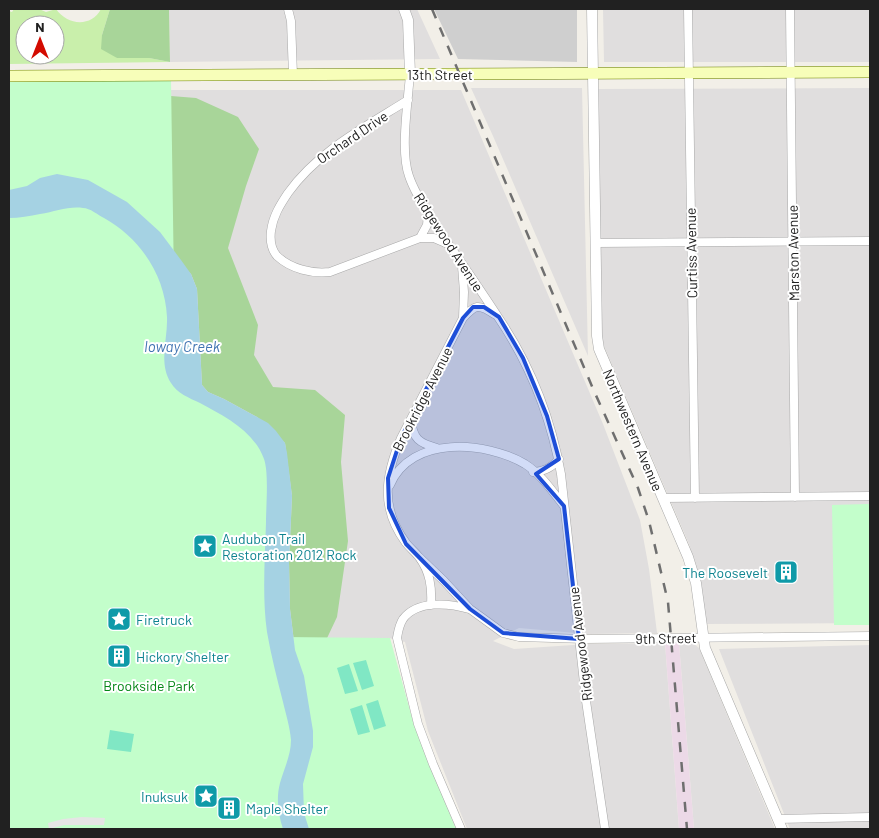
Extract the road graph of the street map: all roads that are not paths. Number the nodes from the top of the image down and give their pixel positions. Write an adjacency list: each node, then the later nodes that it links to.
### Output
1 (288, 9): 11 (street)
2 (404, 9): 10 (street, Ridgewood Avenue)
3 (592, 9): 8 (street, Northwestern Avenue)
4 (688, 9): 9 (street, Curtiss Avenue)
5 (790, 9): 6 (street, Marston Avenue)
6 (790, 72): 7 (main road, 13th Street); 9 (main road, 13th Street); 16 (street, Marston Avenue)
7 (870, 72)
8 (592, 73): 9 (main road, 13th Street); 10 (main road, 13th Street); 19 (street, Northwestern Avenue)
9 (688, 73): 18 (street, Curtiss Avenue)
10 (410, 74): 11 (main road, 13th Street); 13 (street, Ridgewood Avenue)
11 (293, 75): 12 (main road, 13th Street)
12 (9, 76)
13 (408, 100): 14 (street, Ridgewood Avenue); 15 (street, Orchard Drive)
14 (428, 214): 15 (street); 20 (street, Ridgewood Avenue)
15 (420, 238): 20 (street)
16 (793, 241): 17 (street); 18 (street); 30 (street, Marston Avenue)
17 (870, 241)
18 (691, 242): 19 (street); 32 (street, Curtiss Avenue)
19 (596, 243): 31 (street, Northwestern Avenue)
20 (448, 244): 21 (street, Ridgewood Avenue)
21 (462, 265): 22 (street, Ridgewood Avenue); 23 (street, Brookridge Avenue)
22 (499, 317): 23 (street); 26 (street, Ridgewood Avenue)
23 (462, 318): 24 (street, Brookridge Avenue)
24 (410, 420): 25 (street); 28 (street, Brookridge Avenue)
25 (439, 449): 27 (street); 28 (street)
26 (559, 459): 27 (street); 33 (street, Ridgewood Avenue)
27 (533, 472): 33 (street)
28 (388, 489): 34 (street, Brookridge Avenue)
29 (870, 496): 30 (street)
30 (795, 497): 32 (street)
31 (663, 498): 32 (street); 38 (street, Northwestern Avenue)
32 (695, 498)
33 (564, 506): 39 (street, Ridgewood Avenue)
34 (419, 557): 35 (street, Brookridge Avenue); 36 (street, 9th Street)
35 (431, 604): 36 (street, 9th Street); 42 (street)
36 (470, 609): 39 (street, 9th Street)
37 (870, 636): 38 (street, 9th Street)
38 (702, 638): 39 (street, 9th Street); 41 (street, Northwestern Avenue)
39 (579, 639): 43 (street, Ridgewood Avenue)
40 (870, 817): 41 (street)
41 (778, 819): 44 (street, Northwestern Avenue)
42 (461, 829)
43 (605, 829)
44 (782, 829)

